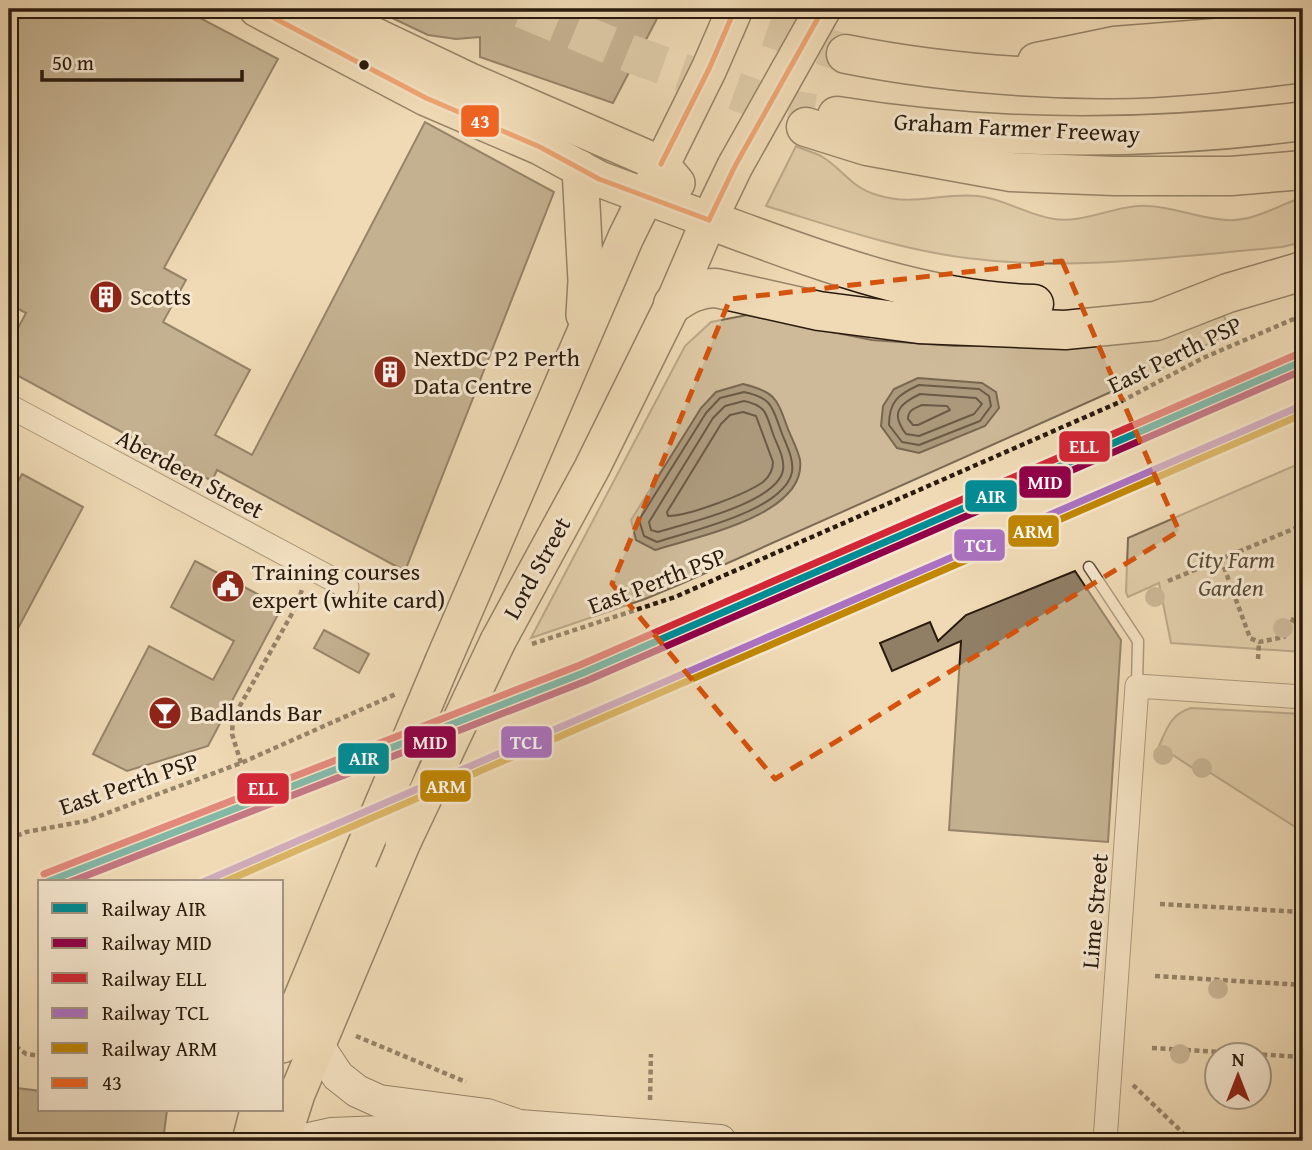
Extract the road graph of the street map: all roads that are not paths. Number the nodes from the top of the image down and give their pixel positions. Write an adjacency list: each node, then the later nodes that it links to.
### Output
1 (257, 9): 11 (main road)
2 (319, 9): 10 (main road)
3 (735, 9): 10 (main road, Lord Street)
4 (823, 9): 14 (main road, Lord Street)
5 (1303, 28): 8 (highway)
6 (846, 54): 8 (highway)
7 (1303, 63): 8 (highway)
8 (984, 74)
9 (1303, 121): 12 (highway, Graham Farmer Freeway)
10 (661, 164): 13 (main road, Lord Street); 14 (main road)
11 (580, 168): 13 (main road); 18 (main road)
12 (1303, 170)
13 (645, 197): 14 (main road); 18 (main road, Lord Street)
14 (709, 220): 16 (highway); 17 (main road, Lord Street)
15 (1303, 271): 16 (highway)
16 (1228, 293): 17 (highway)
17 (673, 304): 25 (main road, Lord Street, bridge)
18 (582, 340): 24 (main road, Lord Street, bridge)
19 (9, 406): 21 (street, Aberdeen Street)
20 (1089, 567): 22 (lane)
21 (347, 587)
22 (1137, 686): 23 (street); 33 (street, Lime Street)
23 (1303, 696)
24 (284, 1040)
25 (318, 1046): 27 (street); 30 (main road, Lord Street)
26 (257, 1112): 29 (main road)
27 (519, 1126): 28 (street); 31 (street)
28 (591, 1137): 32 (street)
29 (250, 1141)
30 (282, 1141)
31 (300, 1141)
32 (720, 1141)
33 (1105, 1141)

